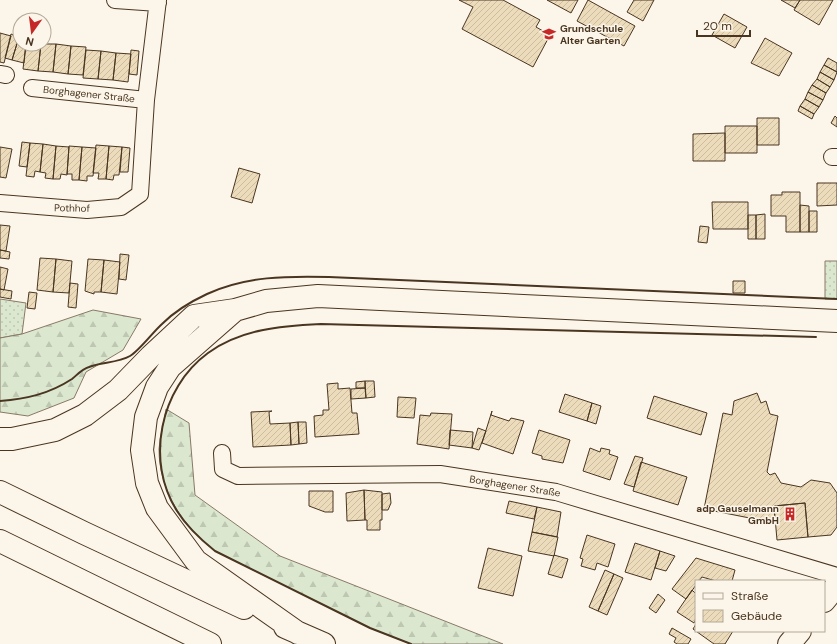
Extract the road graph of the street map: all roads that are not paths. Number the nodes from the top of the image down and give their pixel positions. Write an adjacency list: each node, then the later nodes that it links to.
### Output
1 (115, 0): 2 (street)
2 (158, 2): 4 (street, Borghagener Straße)
3 (32, 88): 4 (street, Borghagener Straße)
4 (146, 100): 5 (street, Borghagener Straße)
5 (140, 194): 6 (street, Pothhof)
6 (0, 203)
7 (235, 310): 8 (main road); 9 (main road); 17 (main road)
8 (837, 321)
9 (0, 439)
10 (222, 453): 13 (street, Borghagener Straße)
11 (0, 492): 17 (main road)
12 (0, 540): 18 (main road)
13 (837, 576)
14 (837, 585): 15 (main road)
15 (825, 600)
16 (799, 632): 20 (main road)
17 (298, 633): 19 (main road)
18 (210, 644)
19 (324, 644)
20 (789, 644)

